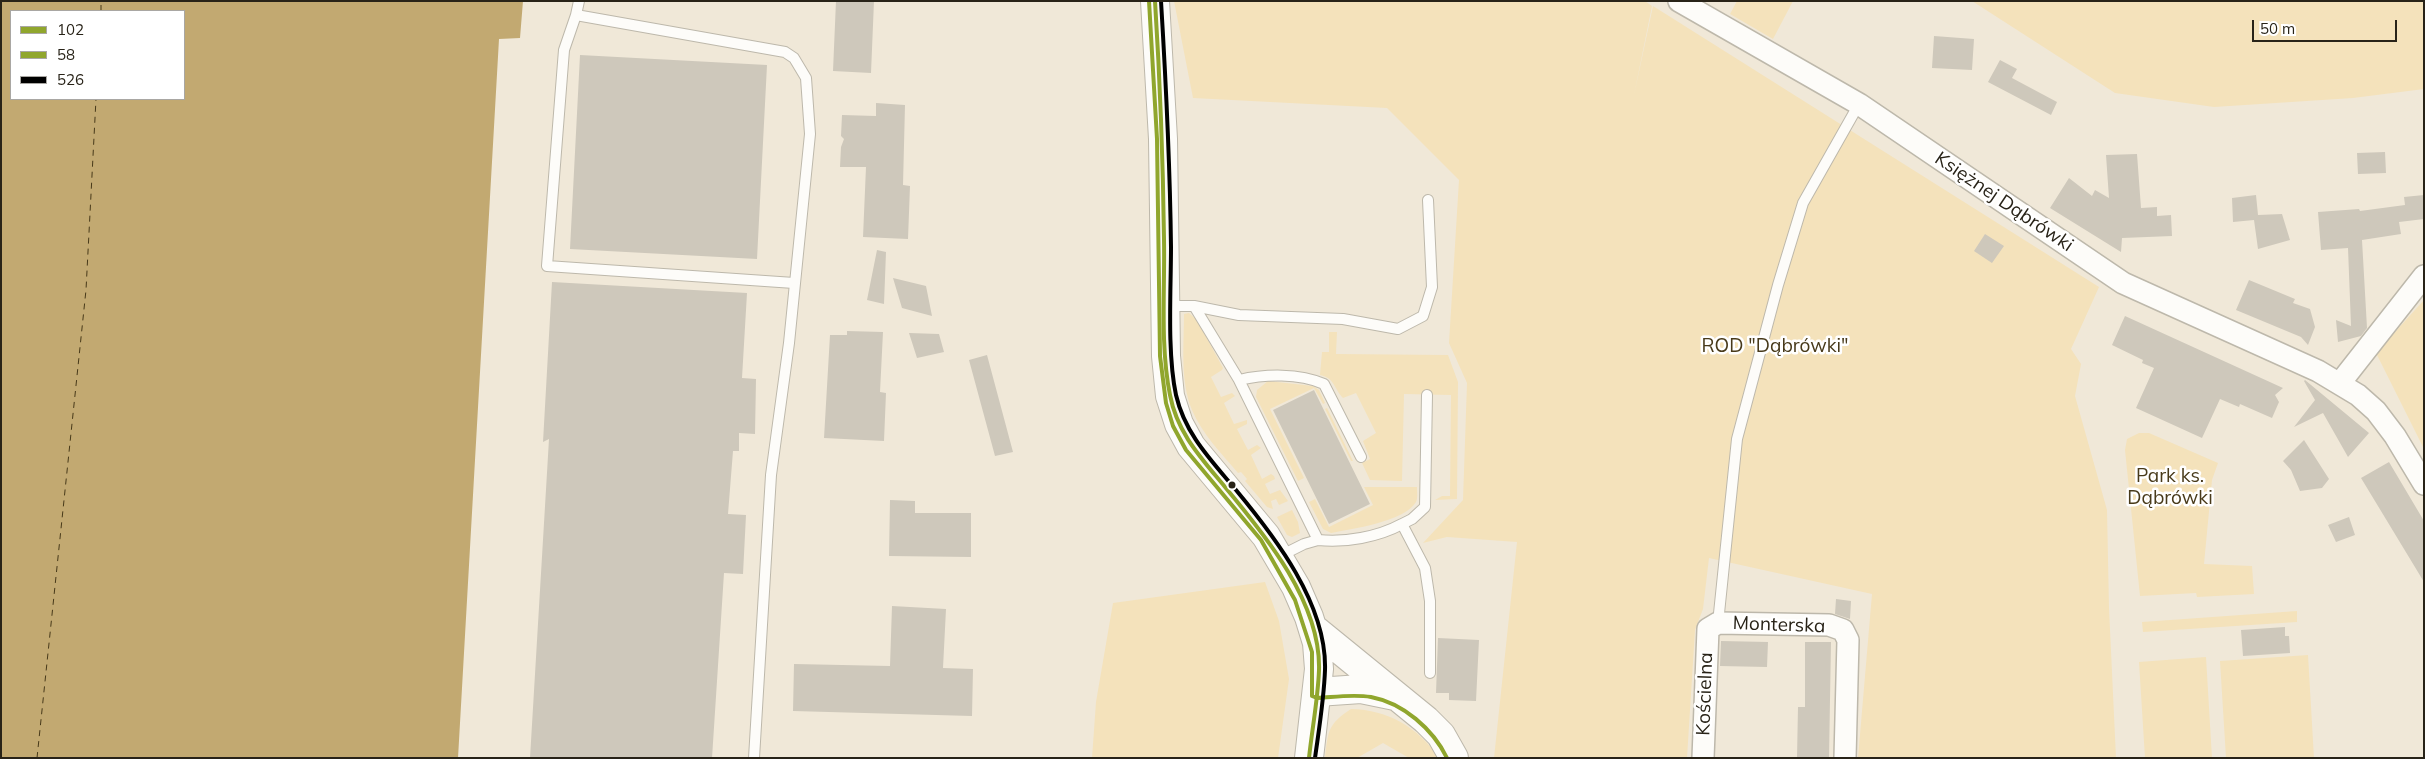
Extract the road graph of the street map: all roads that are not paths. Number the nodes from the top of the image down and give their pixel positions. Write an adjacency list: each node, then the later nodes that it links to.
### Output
1 (579, 1): 4 (lane)
2 (1155, 1): 9 (street)
3 (1679, 1): 5 (street, Księżnej Dąbrówki)
4 (576, 15): 8 (lane); 8 (lane)
5 (1859, 104): 12 (street, Księżnej Dąbrówki); 19 (lane)
6 (1428, 200): 10 (lane)
7 (2424, 276): 12 (street)
8 (794, 283): 24 (lane)
9 (1165, 306): 10 (lane); 18 (street)
10 (1194, 306): 11 (lane)
11 (1239, 380): 14 (lane); 17 (lane)
12 (2340, 383): 15 (street, Księżnej Dąbrówki)
13 (1427, 395): 16 (lane)
14 (1361, 457)
15 (2424, 484)
16 (1402, 524): 17 (lane); 21 (lane)
17 (1318, 540): 18 (lane)
18 (1279, 557): 20 (street)
19 (1713, 626): 27 (street, Kościelna); 28 (street, Monterska)
20 (1313, 628): 22 (street); 23 (street)
21 (1430, 673)
22 (1317, 692): 23 (street); 25 (street)
23 (1401, 699): 26 (street)
24 (754, 758)
25 (1309, 758)
26 (1454, 758)
27 (1703, 758)
28 (1845, 758)

